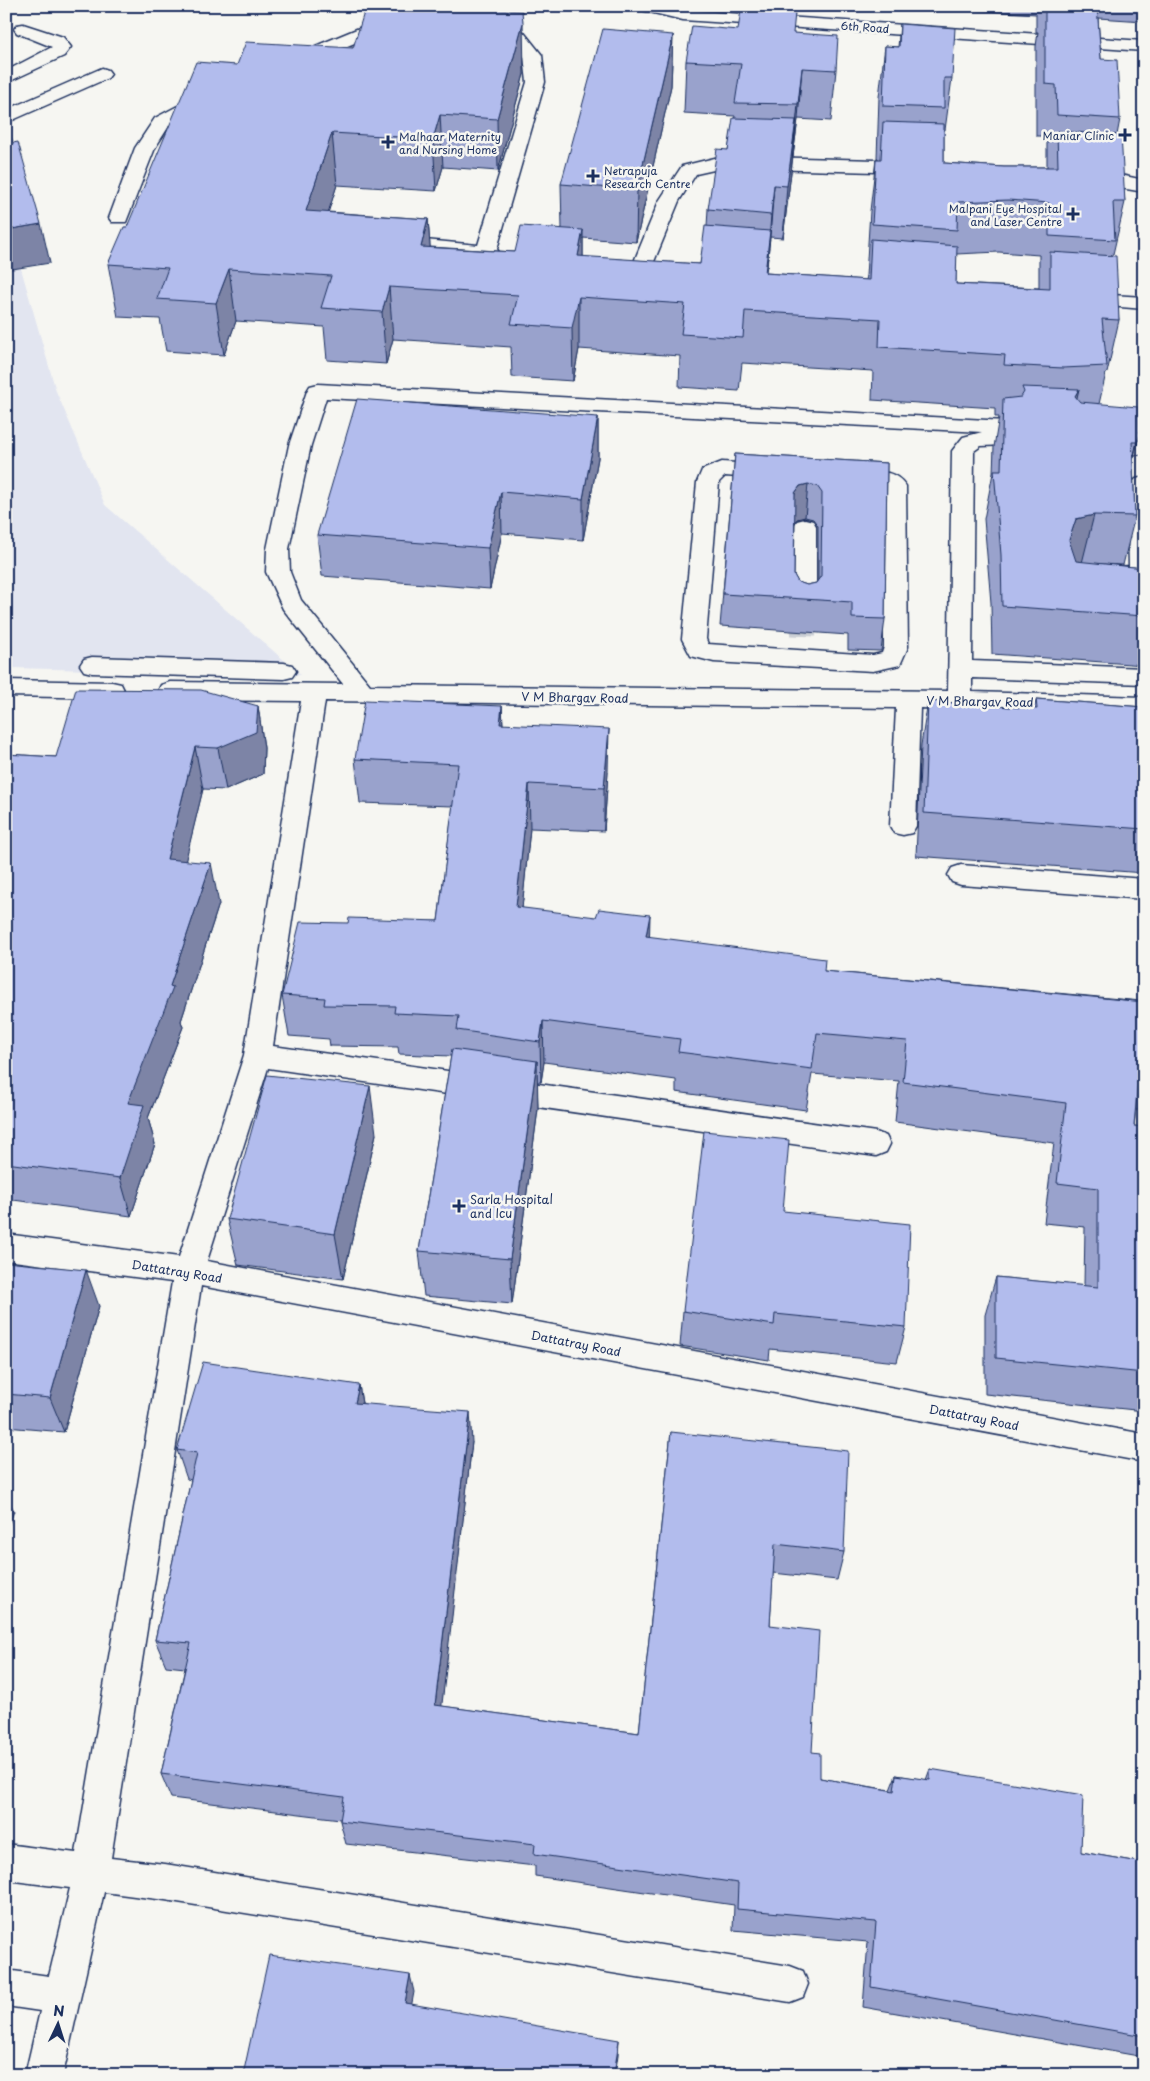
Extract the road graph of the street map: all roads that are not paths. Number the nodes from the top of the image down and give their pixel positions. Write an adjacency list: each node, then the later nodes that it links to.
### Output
1 (647, 6): 6 (street, 6th Road)
2 (472, 22): 16 (street)
3 (408, 23): 7 (street)
4 (15, 27): 5 (street); 9 (street)
5 (6, 36)
6 (1144, 46)
7 (274, 69)
8 (102, 74): 11 (street)
9 (6, 78)
10 (224, 90): 15 (street)
11 (6, 118)
12 (932, 168): 17 (street)
13 (1067, 176): 14 (street)
14 (1144, 186)
15 (119, 218)
16 (374, 241)
17 (643, 264)
18 (1065, 298): 19 (street)
19 (1144, 303)
20 (1144, 423): 21 (street)
21 (1144, 448)
22 (1144, 484): 24 (street)
23 (806, 526): 25 (street)
24 (1082, 572)
25 (804, 608)
26 (803, 648): 26 (street); 36 (street)
27 (92, 665): 28 (street)
28 (210, 669): 30 (street); 33 (street)
29 (961, 669): 31 (street); 35 (street); 38 (street)
30 (284, 671)
31 (1144, 676)
32 (6, 688): 33 (street, V M Bhargav Road)
33 (205, 692): 34 (street, V M Bhargav Road)
34 (314, 694): 35 (street, V M Bhargav Road); 43 (street)
35 (364, 694): 36 (street, V M Bhargav Road)
36 (802, 700): 37 (street, V M Bhargav Road)
37 (908, 700): 38 (street, V M Bhargav Road); 40 (street)
38 (960, 700): 39 (street, V M Bhargav Road)
39 (1144, 706)
40 (903, 826)
41 (961, 875): 42 (street)
42 (1144, 889)
43 (258, 1055): 44 (street); 46 (street)
44 (876, 1144)
45 (6, 1247): 46 (street, Dattatray Road)
46 (189, 1271): 47 (street, Dattatray Road); 49 (street)
47 (1144, 1448)
48 (6, 1862): 49 (street)
49 (91, 1872): 50 (street); 52 (street)
50 (790, 1984)
51 (6, 1988): 52 (street)
52 (61, 1996): 53 (street)
53 (44, 2075)

